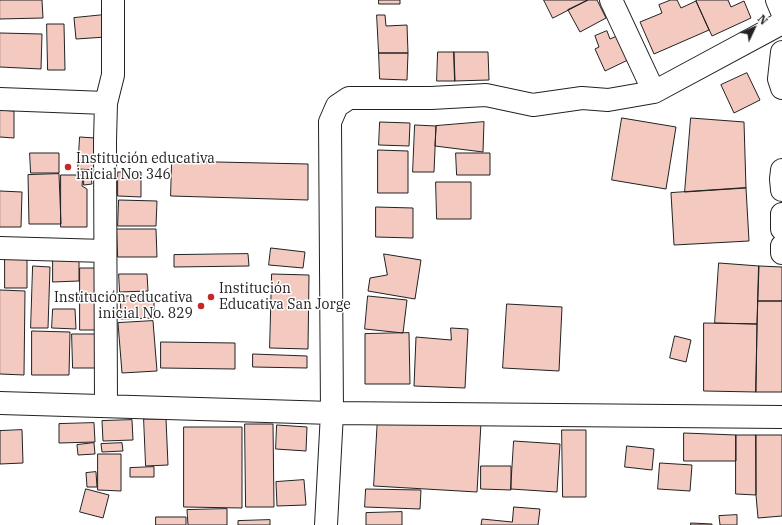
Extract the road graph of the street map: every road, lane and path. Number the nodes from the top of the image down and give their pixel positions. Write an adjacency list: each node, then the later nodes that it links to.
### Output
1 (113, 0): 10 (street)
2 (611, 0): 8 (street)
3 (777, 0): 4 (street)
4 (782, 12)
5 (782, 23): 8 (street)
6 (782, 52): 7 (street)
7 (782, 88)
8 (654, 92): 21 (street)
9 (0, 99): 10 (street)
10 (106, 103): 17 (street)
11 (782, 170): 12 (street)
12 (782, 190)
13 (782, 214): 14 (street)
14 (782, 229)
15 (782, 246): 18 (street)
16 (0, 248): 17 (street)
17 (106, 251): 20 (street)
18 (782, 253)
19 (0, 403): 20 (street)
20 (106, 406): 21 (street)
21 (332, 413): 22 (street); 23 (street)
22 (782, 417)
23 (326, 525)

